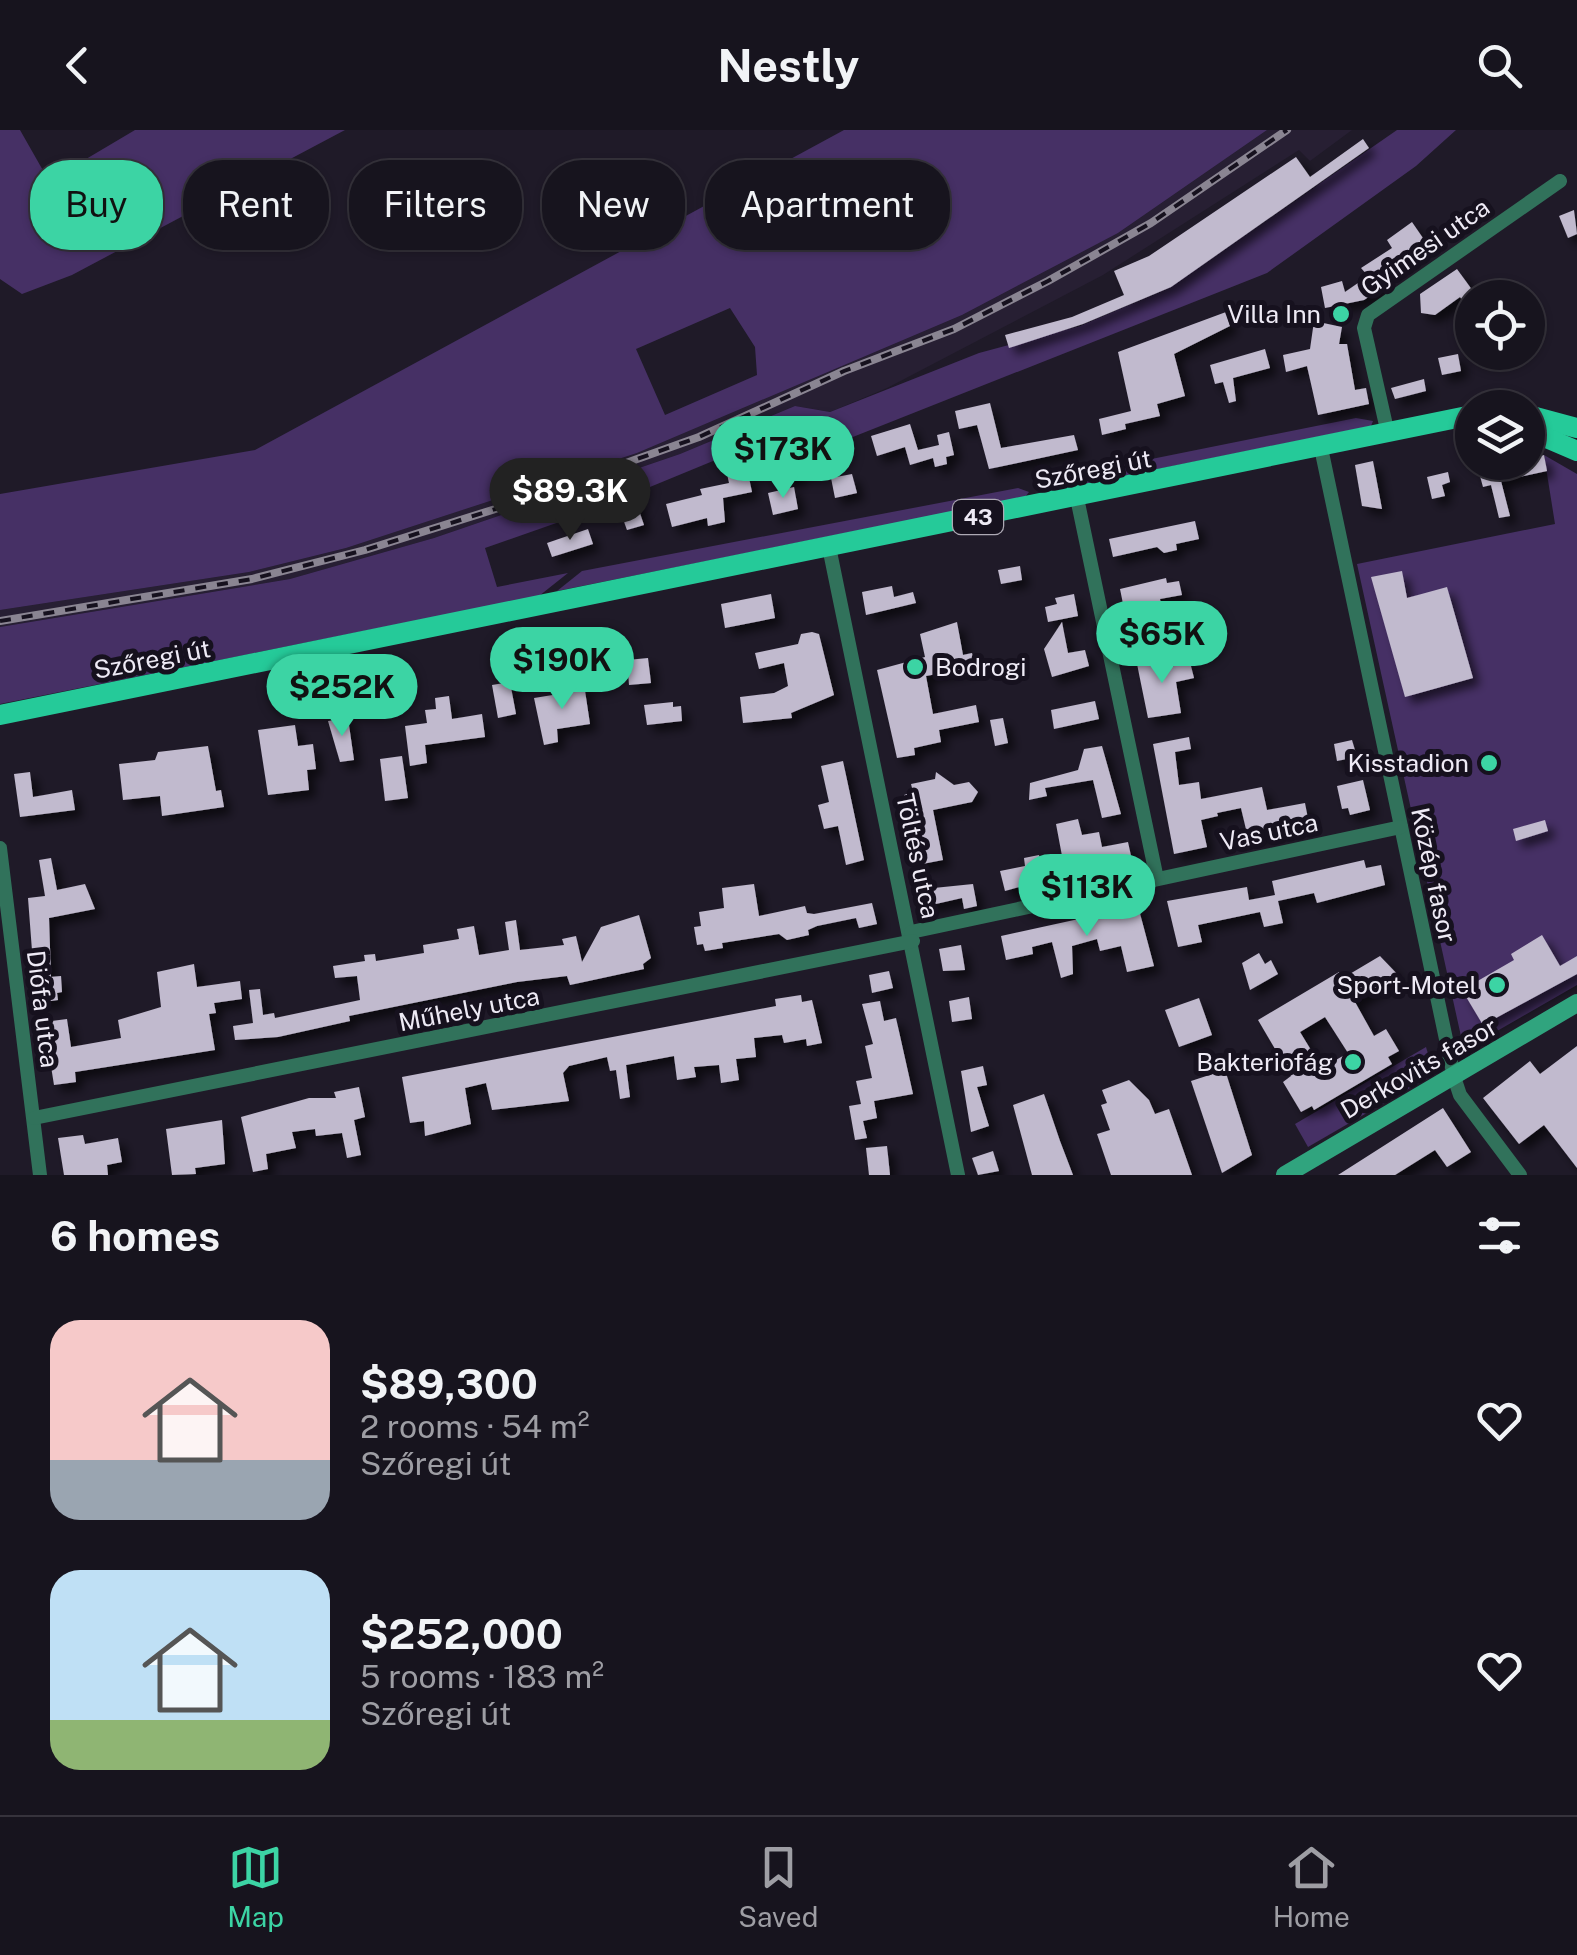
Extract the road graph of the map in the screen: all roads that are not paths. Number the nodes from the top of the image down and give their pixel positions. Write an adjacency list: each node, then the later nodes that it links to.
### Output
1 (1560, 181): 6 (street, Gyimesi utca)
2 (1455, 420): 5 (main road, Szőregi út / 43)
3 (1545, 424): 8 (main road)
4 (1455, 425): 5 (main road, Szőregi út / 43)
5 (1431, 426): 6 (main road, Szőregi út / 43)
6 (1388, 434): 9 (main road, Szőregi út / 43)
7 (1545, 434): 8 (main road)
8 (1574, 442)
9 (1321, 448): 10 (main road, Szőregi út / 43); 13 (street, Közép fasor)
10 (1076, 498): 11 (main road, Szőregi út / 43); 15 (street)
11 (829, 547): 12 (main road, Szőregi út / 43); 16 (street, Töltés utca)
12 (0, 715)
13 (1401, 827): 15 (street, Vas utca); 18 (street, Közép fasor)
14 (0, 848): 19 (street, Diófa utca)
15 (1157, 879): 16 (street, Vas utca)
16 (912, 936): 19 (street, Műhely utca); 21 (street, Töltés utca)
17 (1577, 1004): 18 (street, Derkovits fasor)
18 (1454, 1077): 22 (street, Derkovits fasor); 23 (street, Közép fasor)
19 (34, 1118): 20 (street, Diófa utca)
20 (40, 1175)
21 (958, 1175)
22 (1285, 1175)
23 (1520, 1175)

